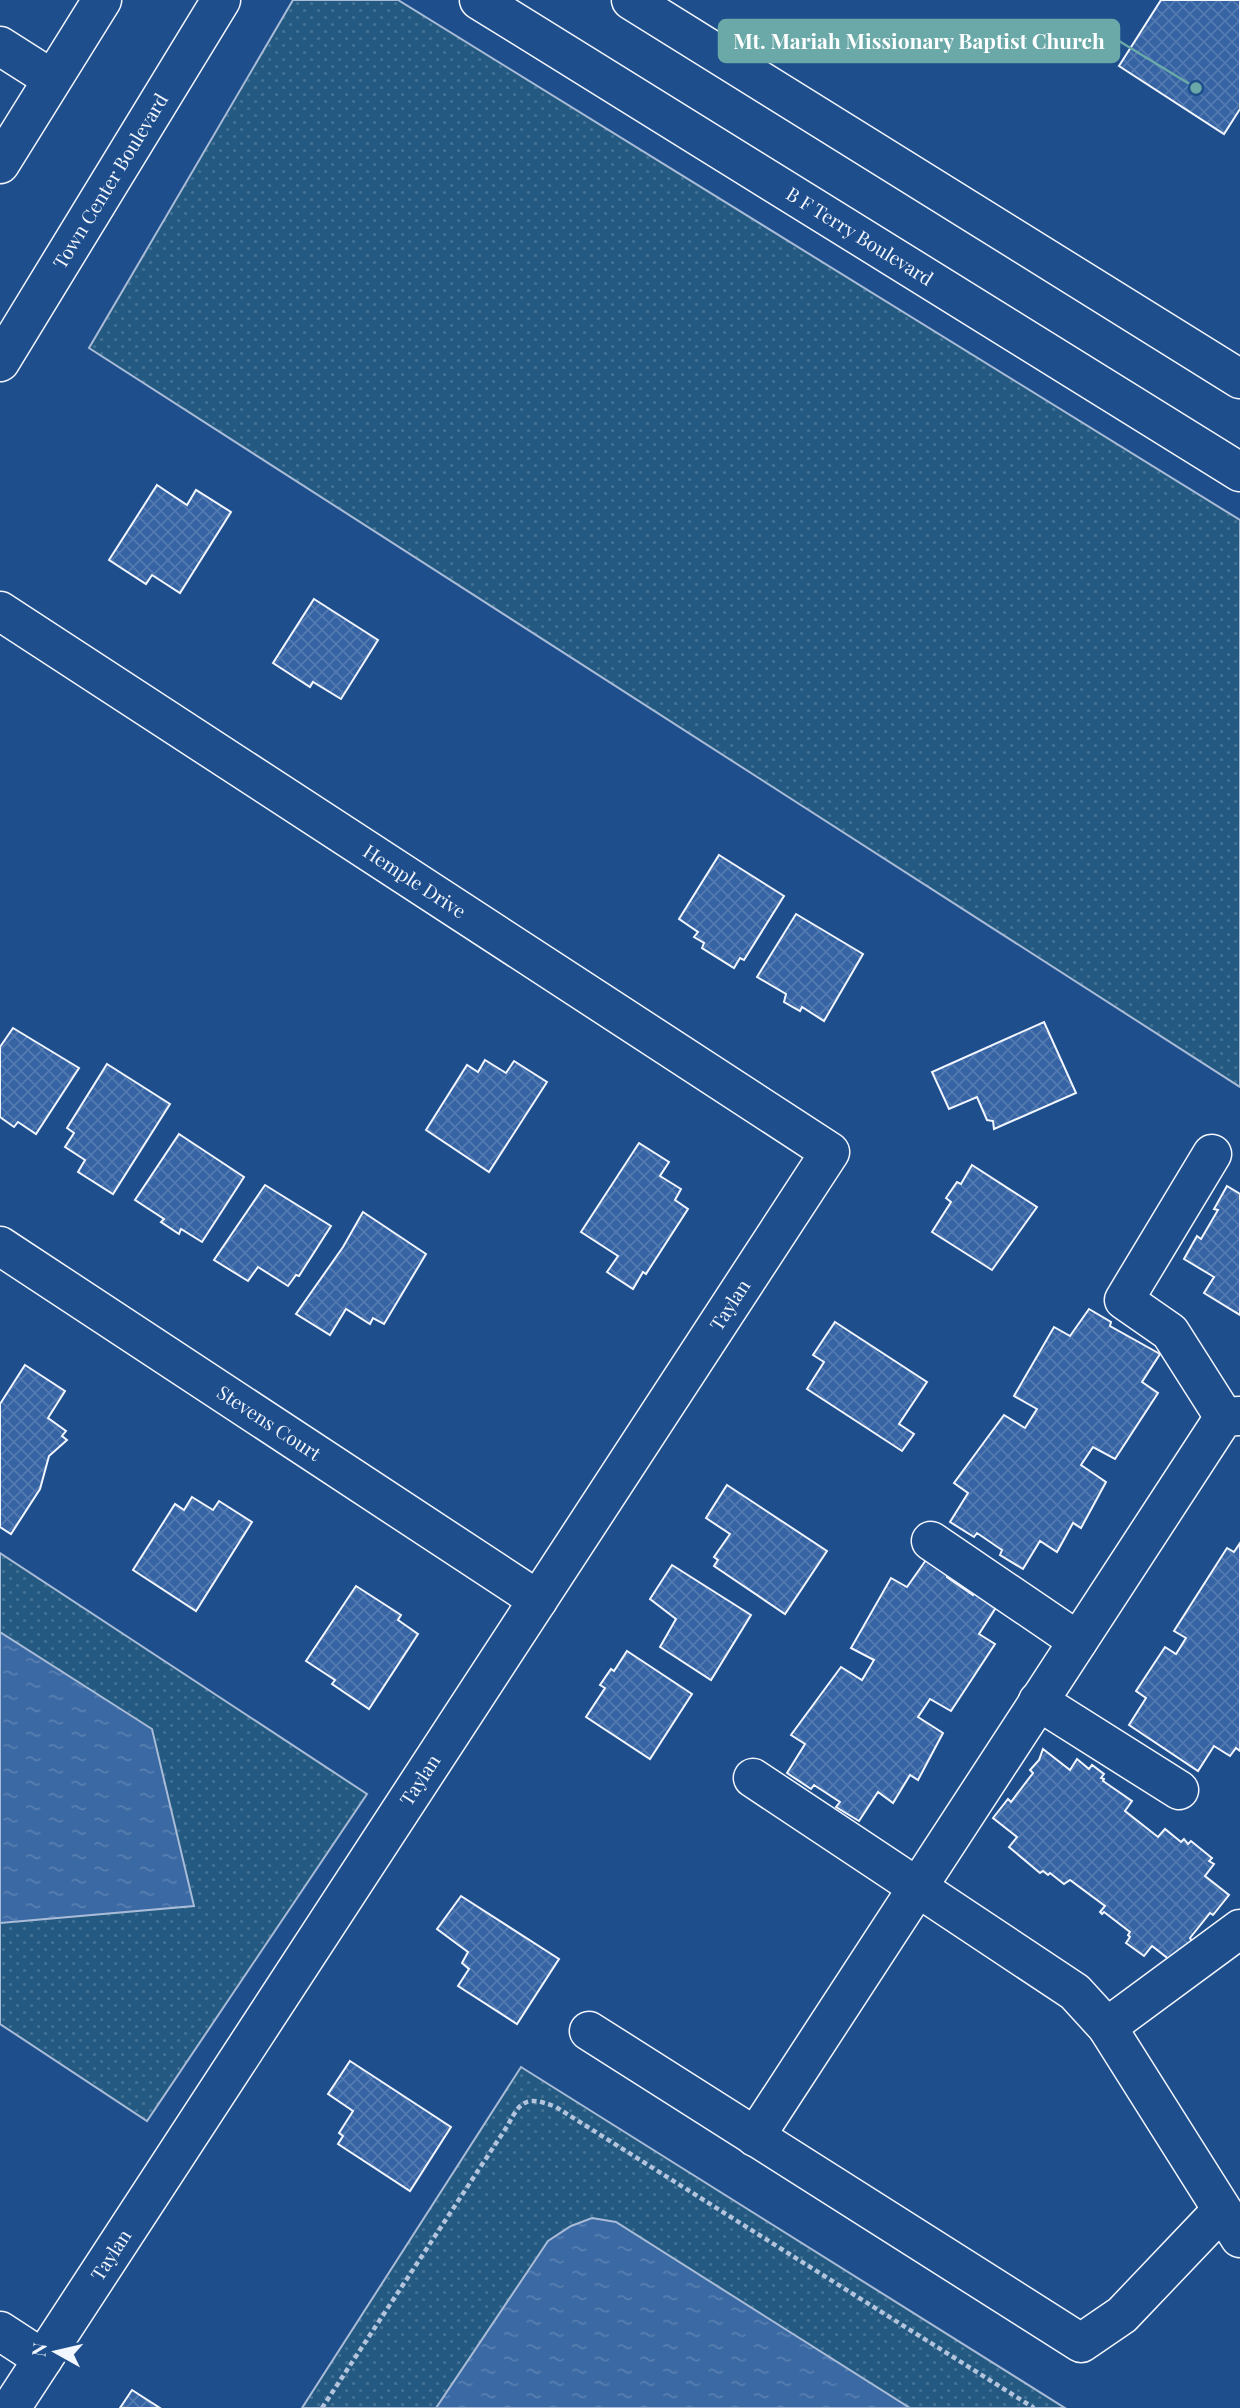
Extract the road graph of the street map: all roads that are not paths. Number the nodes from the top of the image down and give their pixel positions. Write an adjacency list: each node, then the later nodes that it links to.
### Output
1 (102, 0): 6 (street)
2 (221, 0): 8 (street, Town Center Boulevard)
3 (480, 0): 10 (street, B F Terry Boulevard)
4 (631, 0): 9 (street)
5 (0, 46): 6 (street)
6 (52, 79): 7 (street)
7 (0, 164)
8 (0, 362)
9 (1240, 379)
10 (1240, 472)
11 (0, 611): 12 (street, Hemple Drive)
12 (830, 1152): 17 (street, Taylan)
13 (1212, 1154): 15 (street)
14 (0, 1246): 17 (street, Stevens Court)
15 (1232, 1416): 18 (street)
16 (931, 1541): 18 (street)
17 (538, 1600): 29 (street, Taylan)
18 (1078, 1641): 19 (street)
19 (1038, 1701): 21 (street); 22 (street)
20 (753, 1778): 22 (street)
21 (1179, 1790)
22 (917, 1887): 24 (street); 26 (street)
23 (1240, 1929): 24 (street)
24 (1107, 2026): 27 (street)
25 (589, 2031): 26 (street)
26 (755, 2137): 27 (street)
27 (1231, 2224)
28 (0, 2331): 29 (street)
29 (43, 2359): 30 (street, Taylan)
30 (11, 2408)

